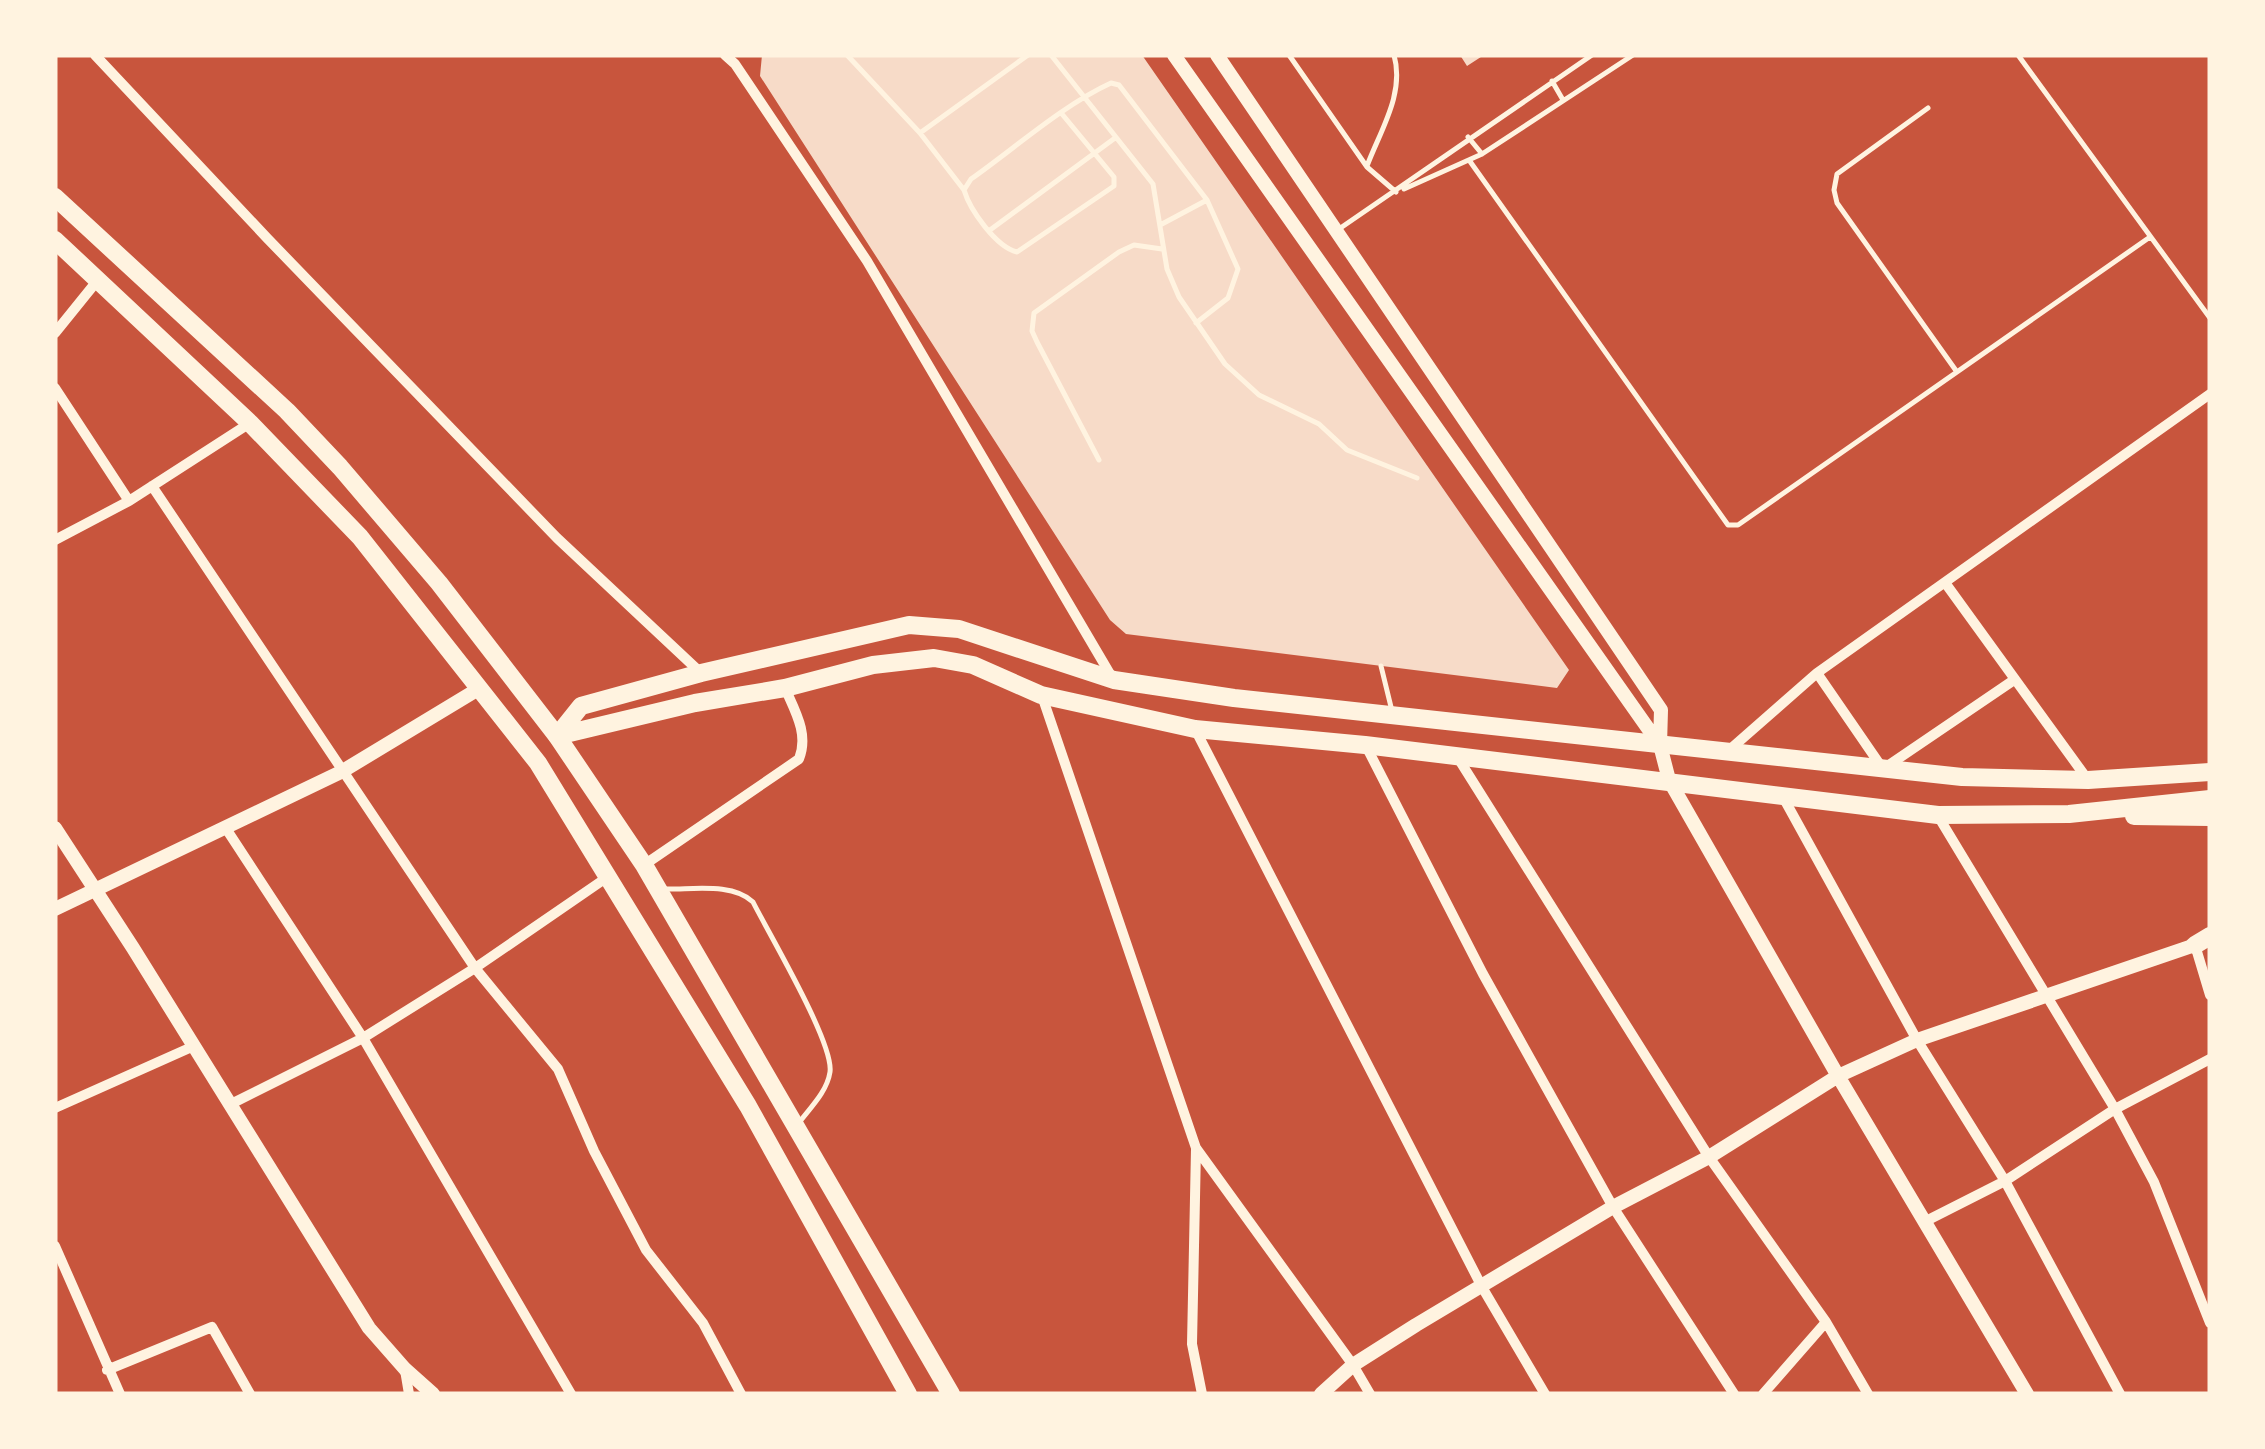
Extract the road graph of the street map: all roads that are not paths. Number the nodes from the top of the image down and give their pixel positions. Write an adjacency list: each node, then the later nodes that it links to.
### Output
1 (95, 55): 52 (street)
2 (725, 55): 14 (street)
3 (746, 55): 14 (street)
4 (847, 55): 20 (lane)
5 (1028, 55): 20 (lane)
6 (1052, 55): 16 (lane)
7 (1174, 55): 63 (street)
8 (1217, 55): 33 (street)
9 (1289, 55): 26 (lane)
10 (1394, 55): 26 (lane)
11 (1592, 55): 15 (lane)
12 (1632, 55): 17 (lane)
13 (2018, 55): 34 (lane)
14 (736, 64): 54 (street)
15 (1552, 81): 17 (lane); 21 (lane)
16 (1084, 98): 19 (lane); 22 (lane); 30 (lane)
17 (1564, 101): 24 (lane)
18 (1928, 108): 41 (lane)
19 (1062, 114): 23 (lane); 27 (lane)
20 (920, 133): 27 (lane)
21 (1468, 137): 24 (lane); 28 (lane)
22 (1116, 138): 23 (lane); 31 (lane)
23 (1096, 152): 32 (lane); 32 (lane)
24 (1482, 154): 25 (lane)
25 (1469, 160): 28 (lane); 41 (lane)
26 (1367, 167): 28 (lane)
27 (964, 190): 32 (lane)
28 (1396, 192): 33 (lane)
29 (55, 197): 61 (main road)
30 (1207, 200): 31 (lane); 39 (lane)
31 (1162, 224): 36 (lane)
32 (990, 230)
33 (1336, 230): 63 (street)
34 (2150, 237): 38 (lane); 41 (lane)
35 (55, 240): 37 (main road)
36 (1162, 248): 39 (lane); 45 (lane)
37 (98, 281): 40 (street); 44 (main road)
38 (2210, 318)
39 (1196, 323): 46 (lane)
40 (55, 333)
41 (1956, 372)
42 (55, 388): 48 (street)
43 (2210, 394): 50 (street)
44 (250, 423): 47 (street); 56 (main road)
45 (1099, 460)
46 (1417, 478)
47 (152, 486): 48 (street); 67 (street)
48 (129, 501): 49 (street)
49 (55, 540)
50 (1946, 584): 53 (street); 55 (street)
51 (1381, 666): 59 (lane)
52 (701, 673): 54 (main road); 61 (main road)
53 (1818, 673): 64 (street); 66 (street)
54 (1114, 680): 59 (main road)
55 (2014, 680): 66 (street); 70 (street)
56 (480, 688): 67 (street); 79 (main road)
57 (785, 688): 58 (main road); 61 (main road); 78 (street)
58 (1041, 695): 60 (main road); 96 (street)
59 (1393, 714): 63 (main road)
60 (1195, 729): 62 (main road); 102 (street)
61 (557, 736): 78 (main road)
62 (1365, 745): 65 (main road); 99 (street)
63 (1660, 745): 64 (main road); 69 (street)
64 (1726, 753): 66 (main road)
65 (1458, 758): 69 (main road); 97 (street)
66 (1883, 768): 70 (main road)
67 (341, 772): 76 (street); 84 (street)
68 (2210, 772): 70 (main road)
69 (1670, 780): 71 (main road); 91 (street)
70 (2088, 780)
71 (1783, 796): 74 (main road); 88 (street)
72 (2210, 799): 73 (main road)
73 (2069, 814): 74 (main road); 75 (main road)
74 (1938, 815): 86 (street)
75 (2210, 817)
76 (225, 827): 80 (street); 87 (street)
77 (55, 828): 80 (street)
78 (644, 865): 81 (main road)
79 (610, 875): 84 (street); 114 (main road)
80 (95, 889): 82 (street); 89 (street)
81 (658, 889): 95 (main road); 95 (lane)
82 (55, 909)
83 (2205, 940): 85 (street); 86 (street)
84 (475, 968): 87 (street); 113 (street)
85 (2210, 995)
86 (2046, 997): 88 (street); 94 (street)
87 (363, 1038): 92 (street); 112 (street)
88 (1917, 1040): 91 (street); 98 (street)
89 (194, 1046): 92 (street); 93 (street)
90 (2210, 1059): 94 (street)
91 (1838, 1076): 97 (street); 100 (street)
92 (229, 1105): 107 (street)
93 (55, 1108)
94 (2115, 1109): 98 (street); 104 (street)
95 (796, 1126): 115 (main road)
96 (1196, 1148): 105 (street); 116 (street)
97 (1709, 1156): 99 (street); 103 (street)
98 (2004, 1181): 100 (street); 124 (street)
99 (1613, 1207): 102 (street); 120 (street)
100 (1926, 1221): 123 (street)
101 (55, 1246): 106 (street)
102 (1482, 1287): 105 (street); 119 (street)
103 (1826, 1322): 121 (street); 122 (street)
104 (2210, 1323)
105 (1354, 1366): 117 (street); 118 (street)
106 (107, 1370): 108 (street); 109 (street)
107 (405, 1370): 110 (street); 111 (street)
108 (120, 1394)
109 (250, 1394)
110 (409, 1394)
111 (432, 1394)
112 (571, 1394)
113 (741, 1394)
114 (908, 1394)
115 (951, 1394)
116 (1202, 1394)
117 (1321, 1394)
118 (1370, 1394)
119 (1546, 1394)
120 (1734, 1394)
121 (1764, 1394)
122 (1868, 1394)
123 (2026, 1394)
124 (2120, 1394)

